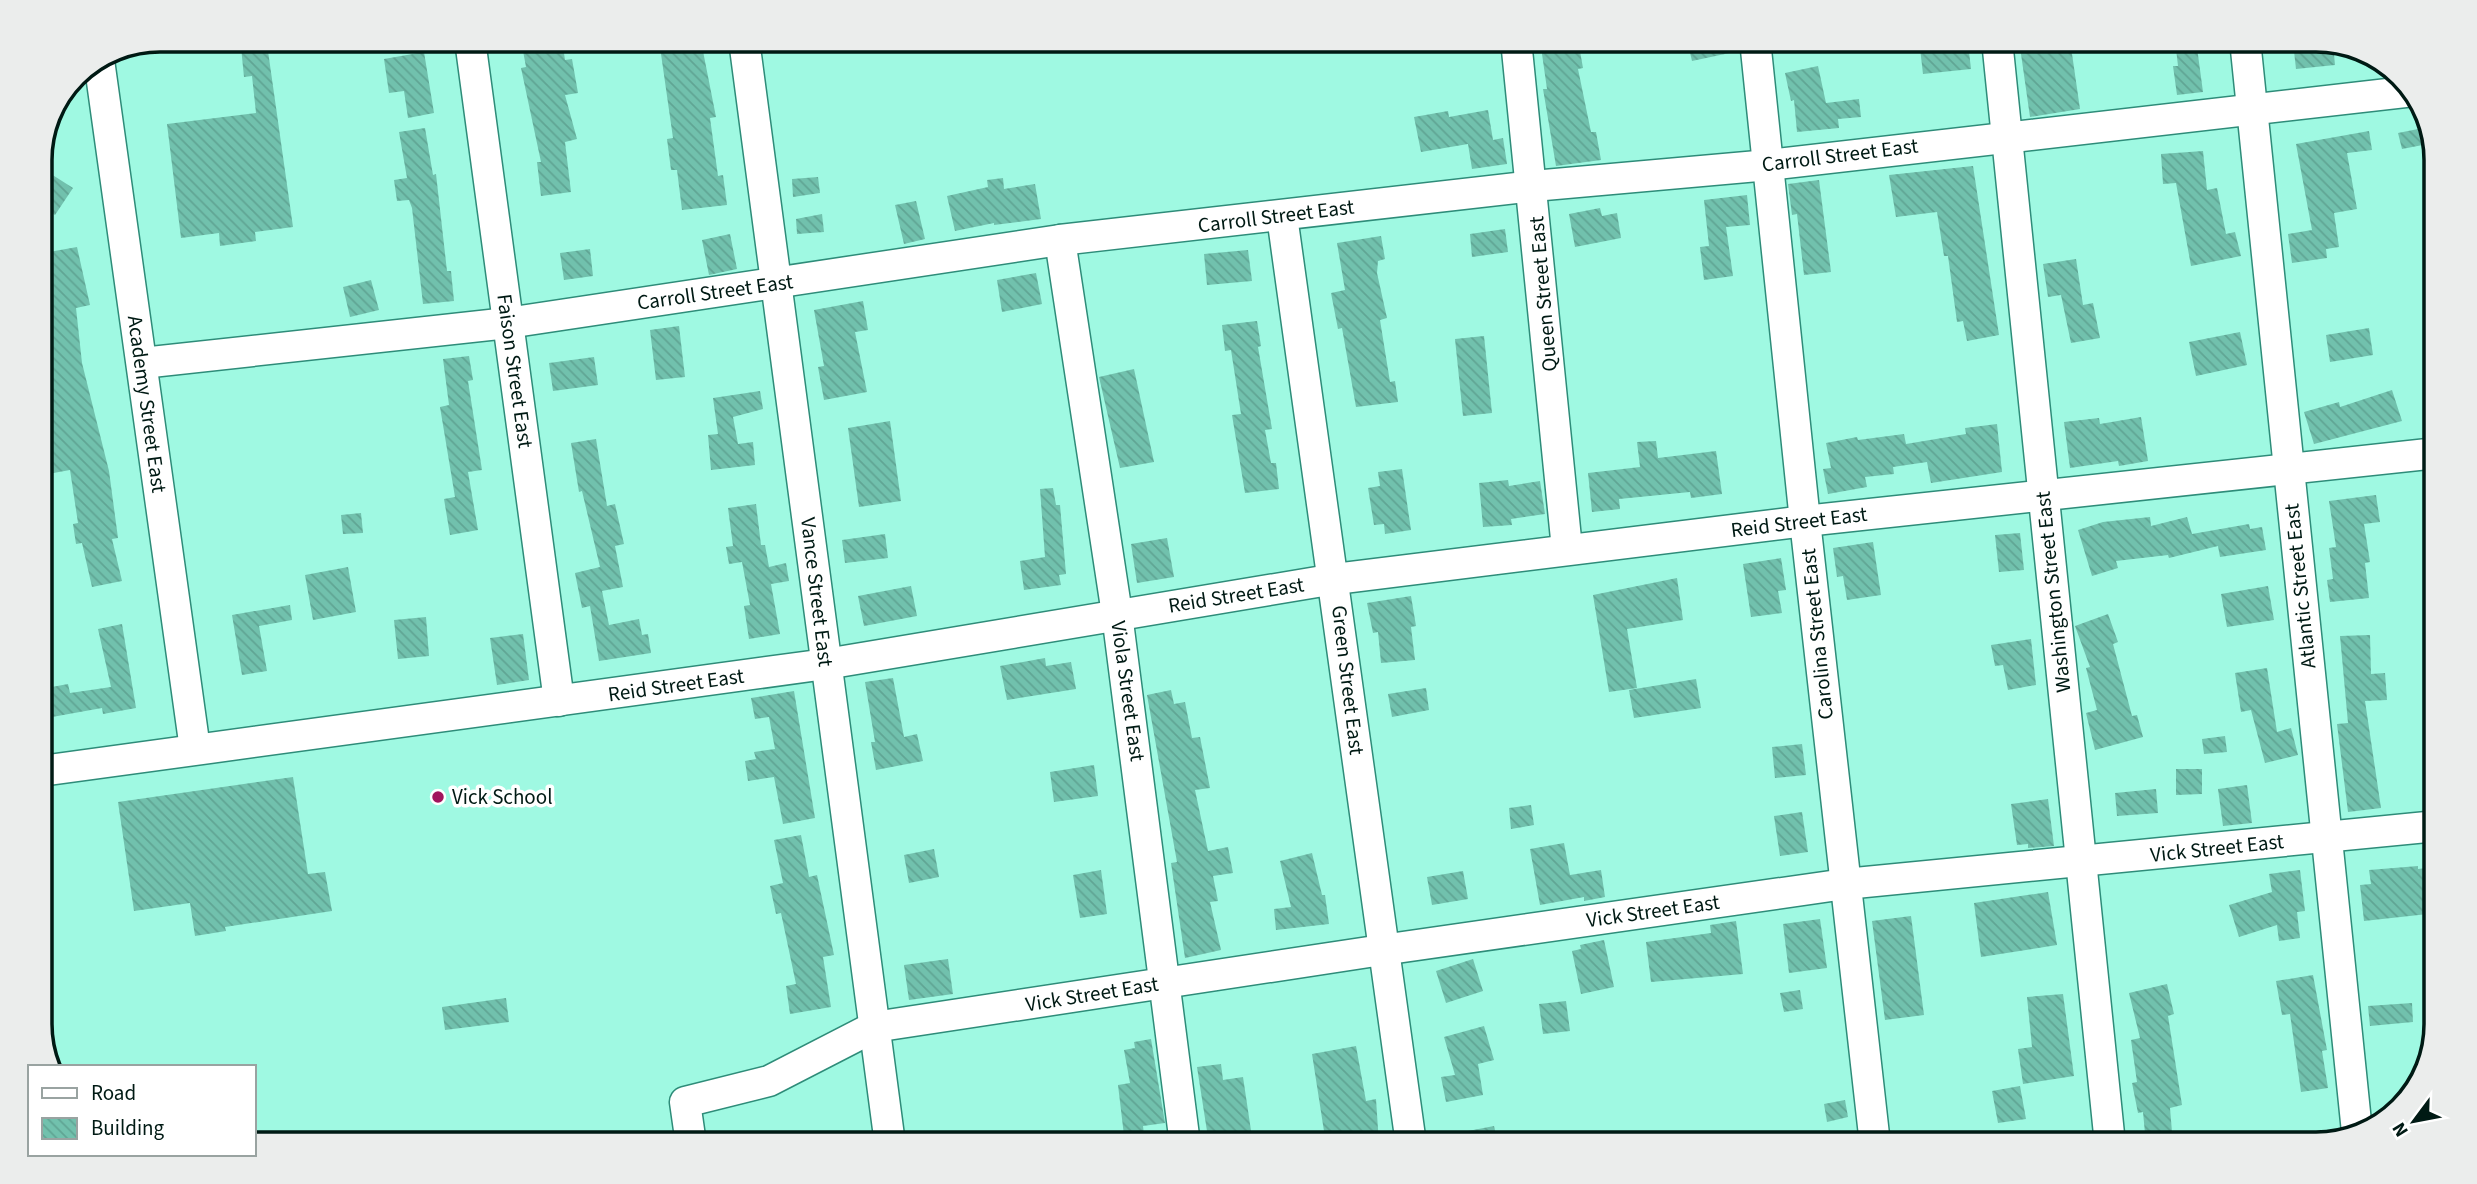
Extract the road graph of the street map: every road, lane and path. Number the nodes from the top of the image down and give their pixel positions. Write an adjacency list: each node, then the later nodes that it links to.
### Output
1 (472, 52): 16 (street, Faison Street East)
2 (746, 52): 15 (street, Vance Street East)
3 (1517, 52): 12 (street, Queen Street East)
4 (1756, 52): 11 (street, Carolina Street East)
5 (1998, 52): 10 (street, Washington Street East)
6 (2246, 52): 9 (street, Atlantic Street East)
7 (101, 71): 17 (street, Academy Street East)
8 (2400, 93): 9 (street, Carroll Street East)
9 (2253, 109): 10 (street, Carroll Street East); 19 (street, Atlantic Street East)
10 (2006, 136): 11 (street, Carroll Street East); 20 (street, Washington Street East)
11 (1769, 164): 12 (street, Carroll Street East); 21 (street, Carolina Street East)
12 (1533, 186): 13 (street, Carroll Street East); 22 (street, Queen Street East)
13 (1282, 216): 14 (street, Carroll Street East); 23 (street, Green Street East)
14 (1060, 240): 15 (street, Carroll Street East); 24 (street, Viola Street East)
15 (778, 283): 16 (street, Carroll Street East); 25 (street, Vance Street East)
16 (508, 323): 17 (street, Carroll Street East); 26 (street, Faison Street East)
17 (142, 363): 27 (street, Academy Street East)
18 (2424, 454): 19 (street, Reid Street East)
19 (2287, 467): 20 (street, Reid Street East); 30 (street, Atlantic Street East)
20 (2043, 494): 21 (street, Reid Street East); 31 (street, Washington Street East)
21 (1805, 521): 22 (street, Reid Street East); 32 (street, Carolina Street East)
22 (1567, 549): 23 (street, Reid Street East)
23 (1335, 579): 24 (street, Reid Street East); 33 (street, Green Street East)
24 (1117, 614): 25 (street, Reid Street East); 34 (street, Viola Street East)
25 (826, 664): 26 (street, Reid Street East); 35 (street, Vance Street East)
26 (559, 701): 27 (street, Reid Street East)
27 (195, 750): 28 (street, Reid Street East)
28 (53, 769)
29 (2424, 827): 30 (street, Vick Street East)
30 (2327, 836): 31 (street, Vick Street East); 36 (street, Atlantic Street East)
31 (2081, 862): 32 (street, Vick Street East); 42 (street, Washington Street East)
32 (1845, 884): 33 (street, Vick Street East); 41 (street, Carolina Street East)
33 (1382, 950): 34 (street, Vick Street East); 40 (street, Green Street East)
34 (1167, 982): 35 (street, Vick Street East); 39 (street, Viola Street East)
35 (874, 1027): 37 (street, Vick Street East); 38 (street, Vance Street East)
36 (2356, 1124)
37 (689, 1132)
38 (888, 1132)
39 (1184, 1132)
40 (1409, 1132)
41 (1874, 1132)
42 (2109, 1132)

